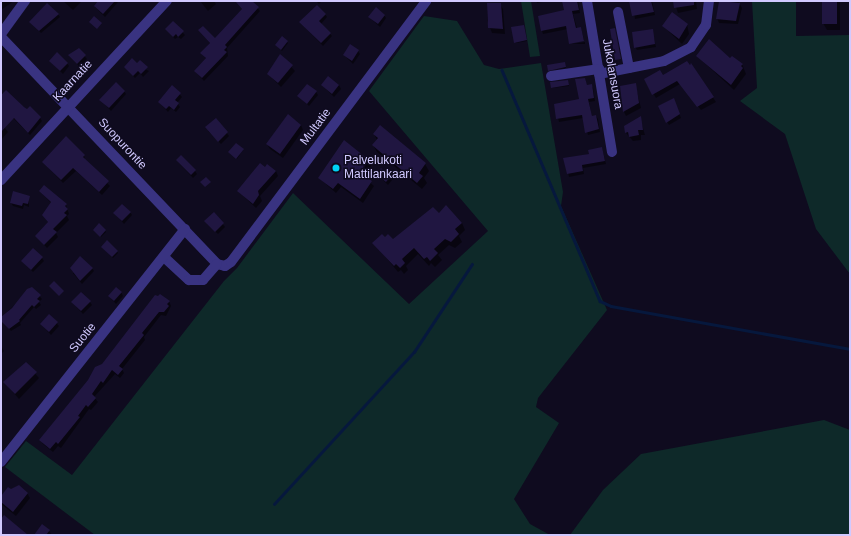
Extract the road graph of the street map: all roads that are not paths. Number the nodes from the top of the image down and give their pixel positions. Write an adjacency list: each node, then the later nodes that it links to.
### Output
1 (25, 1): 7 (street)
2 (167, 1): 11 (street, Kaarnatie)
3 (426, 1): 16 (street, Multatie)
4 (587, 1): 9 (street, Jukolansuora)
5 (709, 1): 8 (street)
6 (618, 12): 8 (street)
7 (1, 35): 11 (street, Suopurontie)
8 (629, 68): 9 (street)
9 (599, 72): 10 (street); 12 (street, Jukolansuora)
10 (551, 76)
11 (68, 105): 13 (street, Kaarnatie); 14 (street, Suopurontie)
12 (612, 152)
13 (1, 180)
14 (184, 229): 15 (street, Suotie); 16 (street, Suopurontie)
15 (164, 257): 16 (street, Multatie); 17 (street, Suotie)
16 (221, 265)
17 (1, 462)

